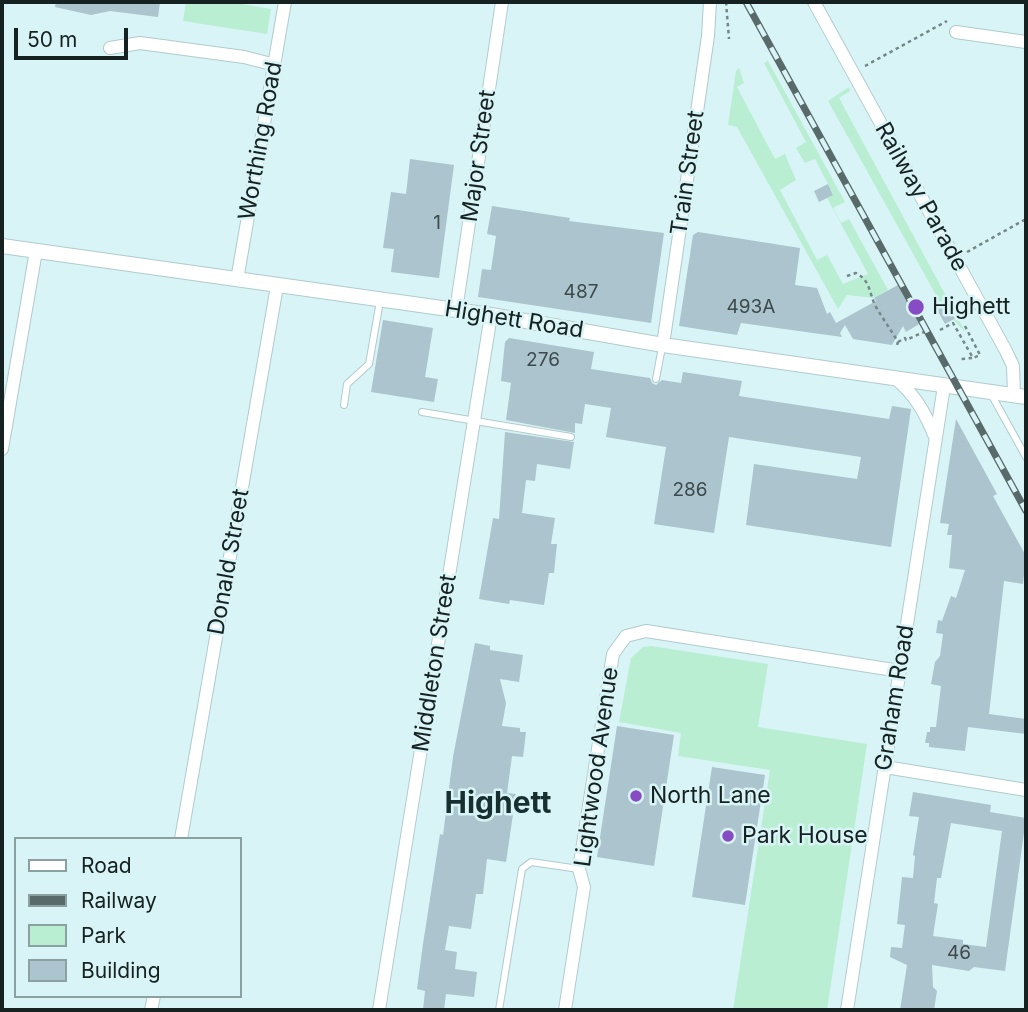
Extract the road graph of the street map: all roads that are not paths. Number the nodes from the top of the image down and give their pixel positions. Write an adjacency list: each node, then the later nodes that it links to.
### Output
1 (285, 2): 8 (street, Worthing Road)
2 (502, 2): 14 (street, Major Street)
3 (710, 2): 16 (street, Train Street)
4 (814, 2): 21 (street, Railway Parade)
5 (956, 32): 6 (street)
6 (1026, 42)
7 (110, 48): 8 (street)
8 (275, 65): 11 (street, Worthing Road)
9 (2, 246): 10 (street, Highett Road)
10 (36, 251): 11 (street, Highett Road); 27 (street)
11 (237, 280): 12 (street, Highett Road)
12 (276, 286): 13 (street, Highett Road); 32 (street, Donald Street)
13 (380, 301): 14 (street, Highett Road); 22 (lane)
14 (456, 310): 15 (street, Highett Road)
15 (491, 315): 16 (street, Highett Road); 24 (street, Middleton Street)
16 (663, 345): 17 (street, Highett Road); 18 (lane)
17 (895, 378): 19 (street, Highett Road); 26 (street)
18 (656, 379)
19 (944, 386): 20 (street, Highett Road); 26 (street, Graham Road)
20 (990, 392): 21 (street, Highett Road); 28 (lane)
21 (1020, 397)
22 (344, 405)
23 (422, 412): 24 (lane)
24 (474, 421): 25 (lane); 34 (street, Middleton Street)
25 (571, 437)
26 (935, 437): 29 (street, Graham Road)
27 (2, 449)
28 (1026, 457)
29 (900, 671): 30 (street, Graham Road); 33 (street, Lightwood Avenue)
30 (885, 767): 31 (street); 37 (street, Graham Road)
31 (1026, 790)
32 (181, 837)
33 (579, 869): 35 (lane); 36 (street, Lightwood Avenue)
34 (379, 1010)
35 (499, 1010)
36 (565, 1010)
37 (847, 1010)

